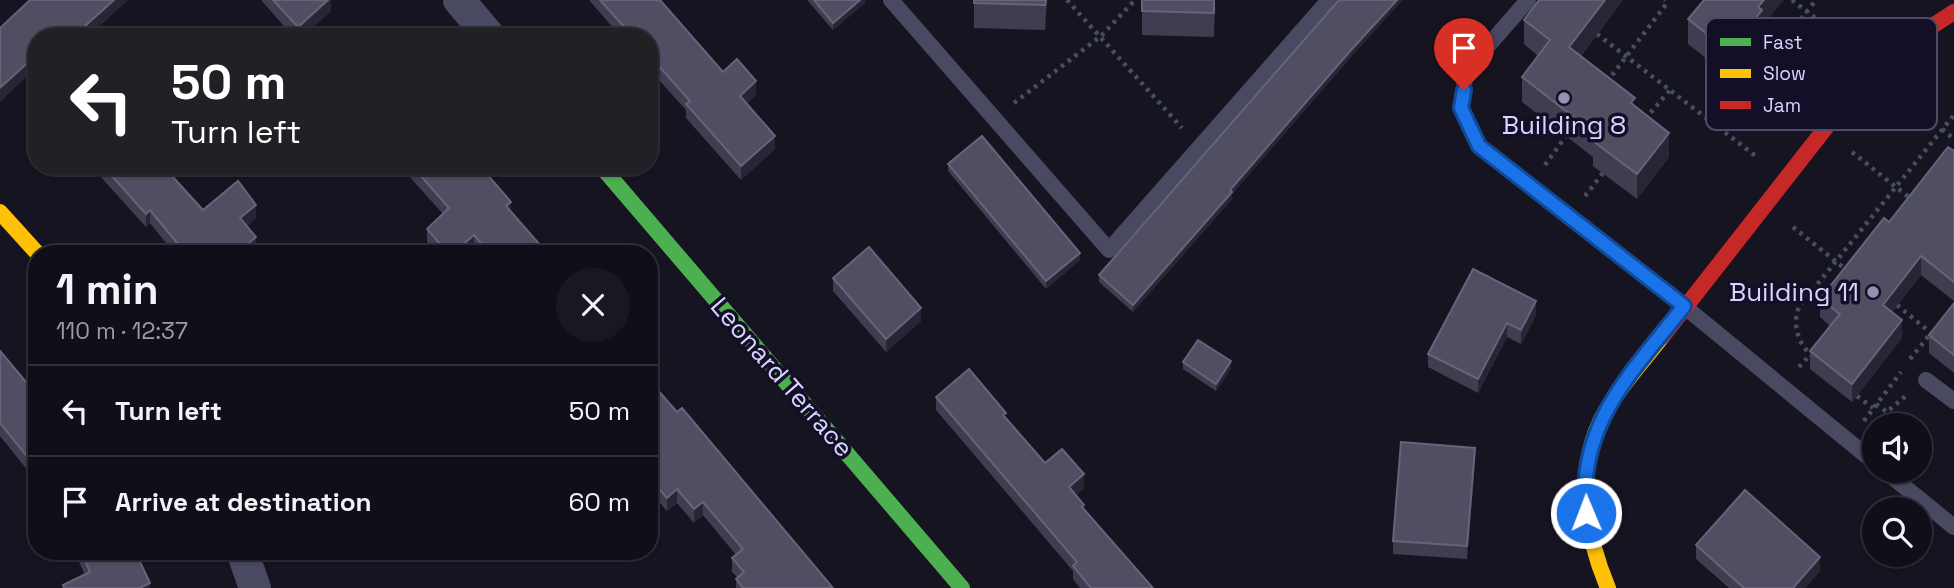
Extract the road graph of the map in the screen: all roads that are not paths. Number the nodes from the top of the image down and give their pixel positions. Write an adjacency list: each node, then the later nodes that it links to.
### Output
1 (459, 0): 7 (street)
2 (891, 0): 3 (lane)
3 (1329, 0)
4 (1528, 0): 12 (lane)
5 (1954, 12): 6 (street)
6 (1937, 23)
7 (482, 28)
8 (1824, 130): 12 (street)
9 (609, 175): 20 (street, Leonard Terrace)
10 (0, 212): 11 (street)
11 (30, 245)
12 (1684, 306): 15 (lane); 21 (street)
13 (1926, 380): 14 (lane)
14 (1954, 401)
15 (1862, 452)
16 (1900, 483): 17 (lane)
17 (1954, 527)
18 (245, 560): 19 (street)
19 (255, 588)
20 (962, 588)
21 (1608, 588)

